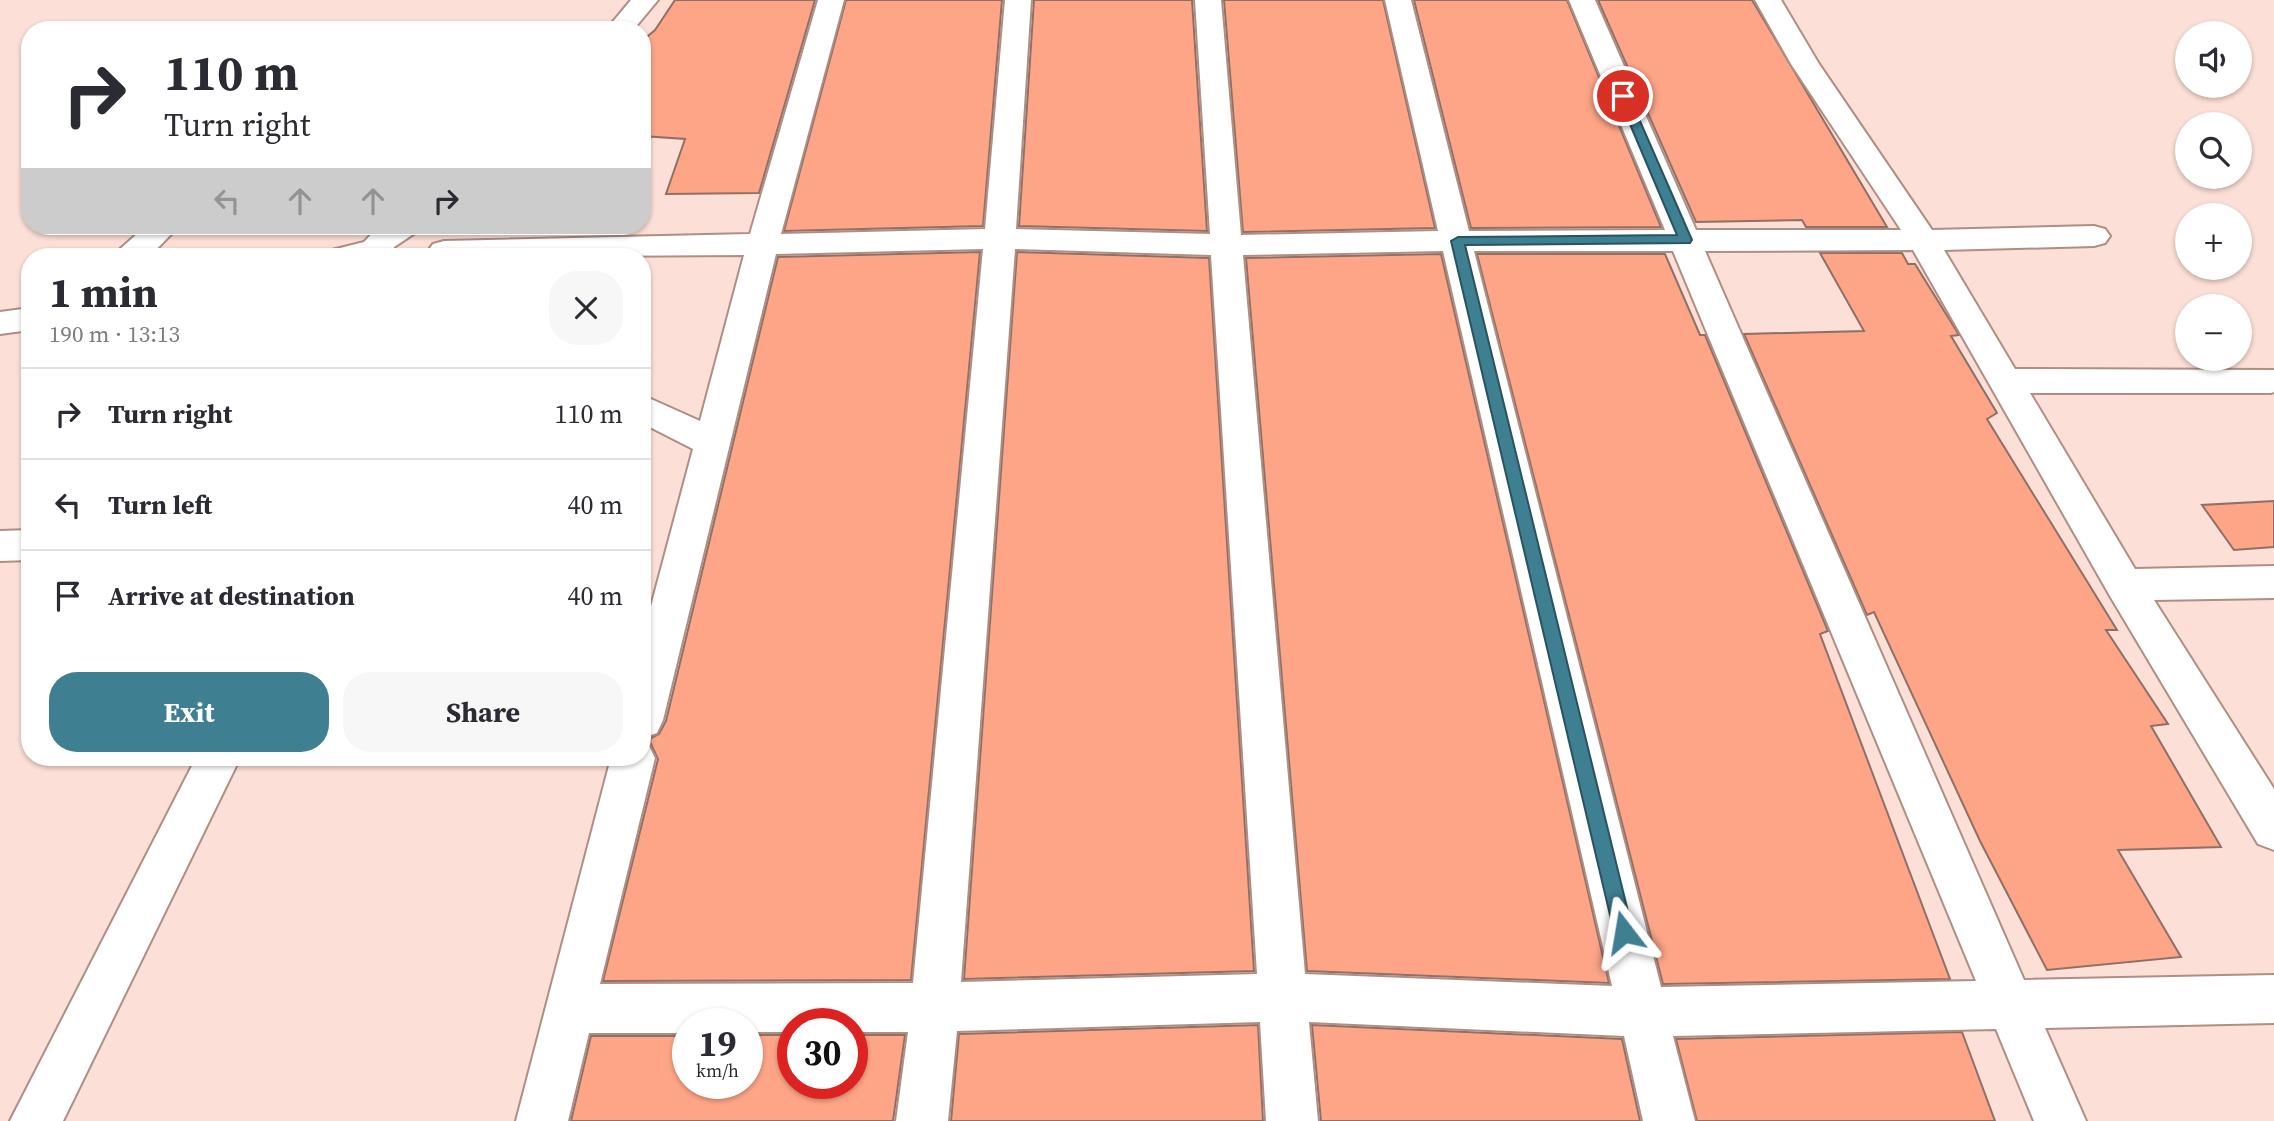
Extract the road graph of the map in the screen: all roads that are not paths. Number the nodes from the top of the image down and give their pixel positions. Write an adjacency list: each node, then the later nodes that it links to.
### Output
1 (645, 0): 8 (street)
2 (831, 0): 16 (street)
3 (1018, 0): 11 (street)
4 (1208, 0): 18 (street)
5 (1398, 0): 15 (street)
6 (1582, 0): 12 (street)
7 (1768, 0): 13 (street)
8 (626, 21)
9 (154, 235): 19 (street)
10 (2094, 236): 13 (street)
11 (1000, 239): 16 (street); 18 (street); 38 (street)
12 (1685, 240): 13 (street); 15 (street); 37 (street)
13 (1923, 240): 23 (street)
14 (387, 241): 20 (street)
15 (1458, 241): 18 (street); 40 (street)
16 (763, 243): 17 (street); 26 (street)
17 (441, 245)
18 (1228, 245): 35 (street)
19 (140, 248)
20 (368, 248)
21 (21, 320): 22 (street)
22 (0, 323)
23 (2007, 381): 24 (street); 30 (street)
24 (2271, 381)
25 (651, 412): 26 (street)
26 (712, 442): 31 (street)
27 (21, 545): 28 (street)
28 (0, 546)
29 (2274, 583): 30 (street)
30 (2124, 585): 34 (street)
31 (651, 684)
32 (214, 766): 41 (street)
33 (631, 766): 39 (street)
34 (2274, 829)
35 (1285, 997): 38 (street); 40 (street); 44 (street)
36 (2274, 999): 37 (street)
37 (2012, 1006): 40 (street); 46 (street)
38 (934, 1007): 39 (street); 43 (street)
39 (570, 1009): 42 (street)
40 (1643, 1012): 45 (street)
41 (36, 1121)
42 (542, 1121)
43 (922, 1121)
44 (1293, 1121)
45 (1669, 1121)
46 (2060, 1121)

